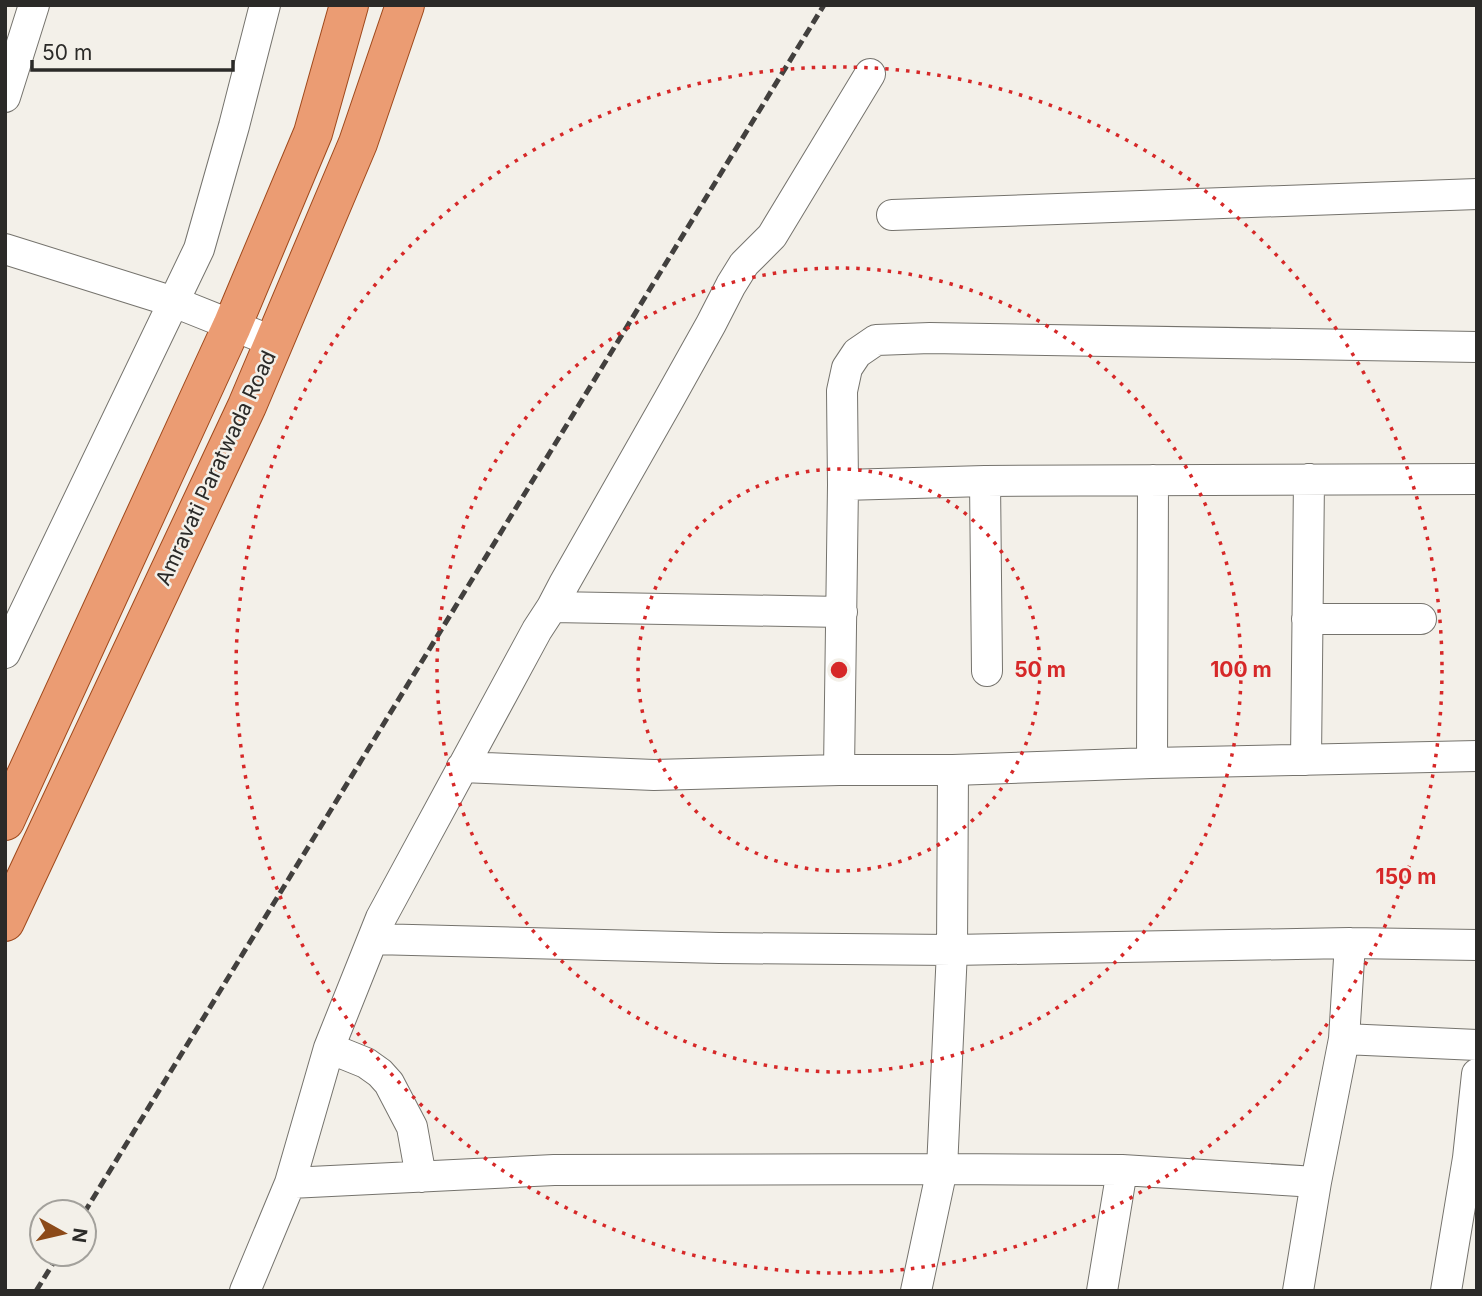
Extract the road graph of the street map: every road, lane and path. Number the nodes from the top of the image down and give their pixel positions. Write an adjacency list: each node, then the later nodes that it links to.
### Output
1 (34, 5): 6 (street)
2 (265, 5): 10 (street)
3 (349, 5): 11 (main road, Amravati Paratwada Road)
4 (405, 5): 12 (main road, Amravati Paratwada Road)
5 (870, 74): 19 (street)
6 (5, 97)
7 (1477, 194): 8 (street)
8 (892, 215)
9 (5, 249): 10 (street)
10 (174, 302): 11 (street); 23 (street)
11 (232, 326): 12 (street); 31 (main road, Amravati Paratwada Road)
12 (274, 342): 32 (main road, Amravati Paratwada Road)
13 (1477, 347): 18 (street)
14 (1477, 479): 16 (street)
15 (1153, 480): 16 (street); 17 (street); 27 (street)
16 (1309, 480): 21 (street)
17 (985, 481): 18 (street); 24 (street)
18 (844, 485): 20 (street)
19 (552, 607): 20 (street); 28 (street)
20 (842, 612): 29 (street)
21 (1307, 619): 22 (street); 26 (street)
22 (1421, 619)
23 (5, 653)
24 (987, 671)
25 (1477, 756): 26 (street)
26 (1306, 760): 27 (street)
27 (1152, 763): 30 (street)
28 (462, 767): 29 (street); 33 (street)
29 (839, 770): 30 (street)
30 (953, 770): 36 (street)
31 (5, 821)
32 (5, 922)
33 (373, 939): 36 (street); 39 (street)
34 (1350, 943): 35 (street); 36 (street); 37 (street)
35 (1477, 945)
36 (952, 950): 41 (street)
37 (1344, 1039): 38 (street); 44 (street)
38 (1477, 1045)
39 (329, 1048): 43 (street); 45 (street)
40 (1477, 1074): 46 (street)
41 (942, 1169): 42 (street); 43 (street); 48 (street)
42 (1122, 1170): 44 (street); 49 (street)
43 (421, 1177): 45 (street)
44 (1316, 1182): 50 (street)
45 (290, 1183): 47 (street)
46 (1467, 1222): 51 (street)
47 (245, 1291)
48 (916, 1291)
49 (1102, 1291)
50 (1298, 1291)
51 (1446, 1291)

